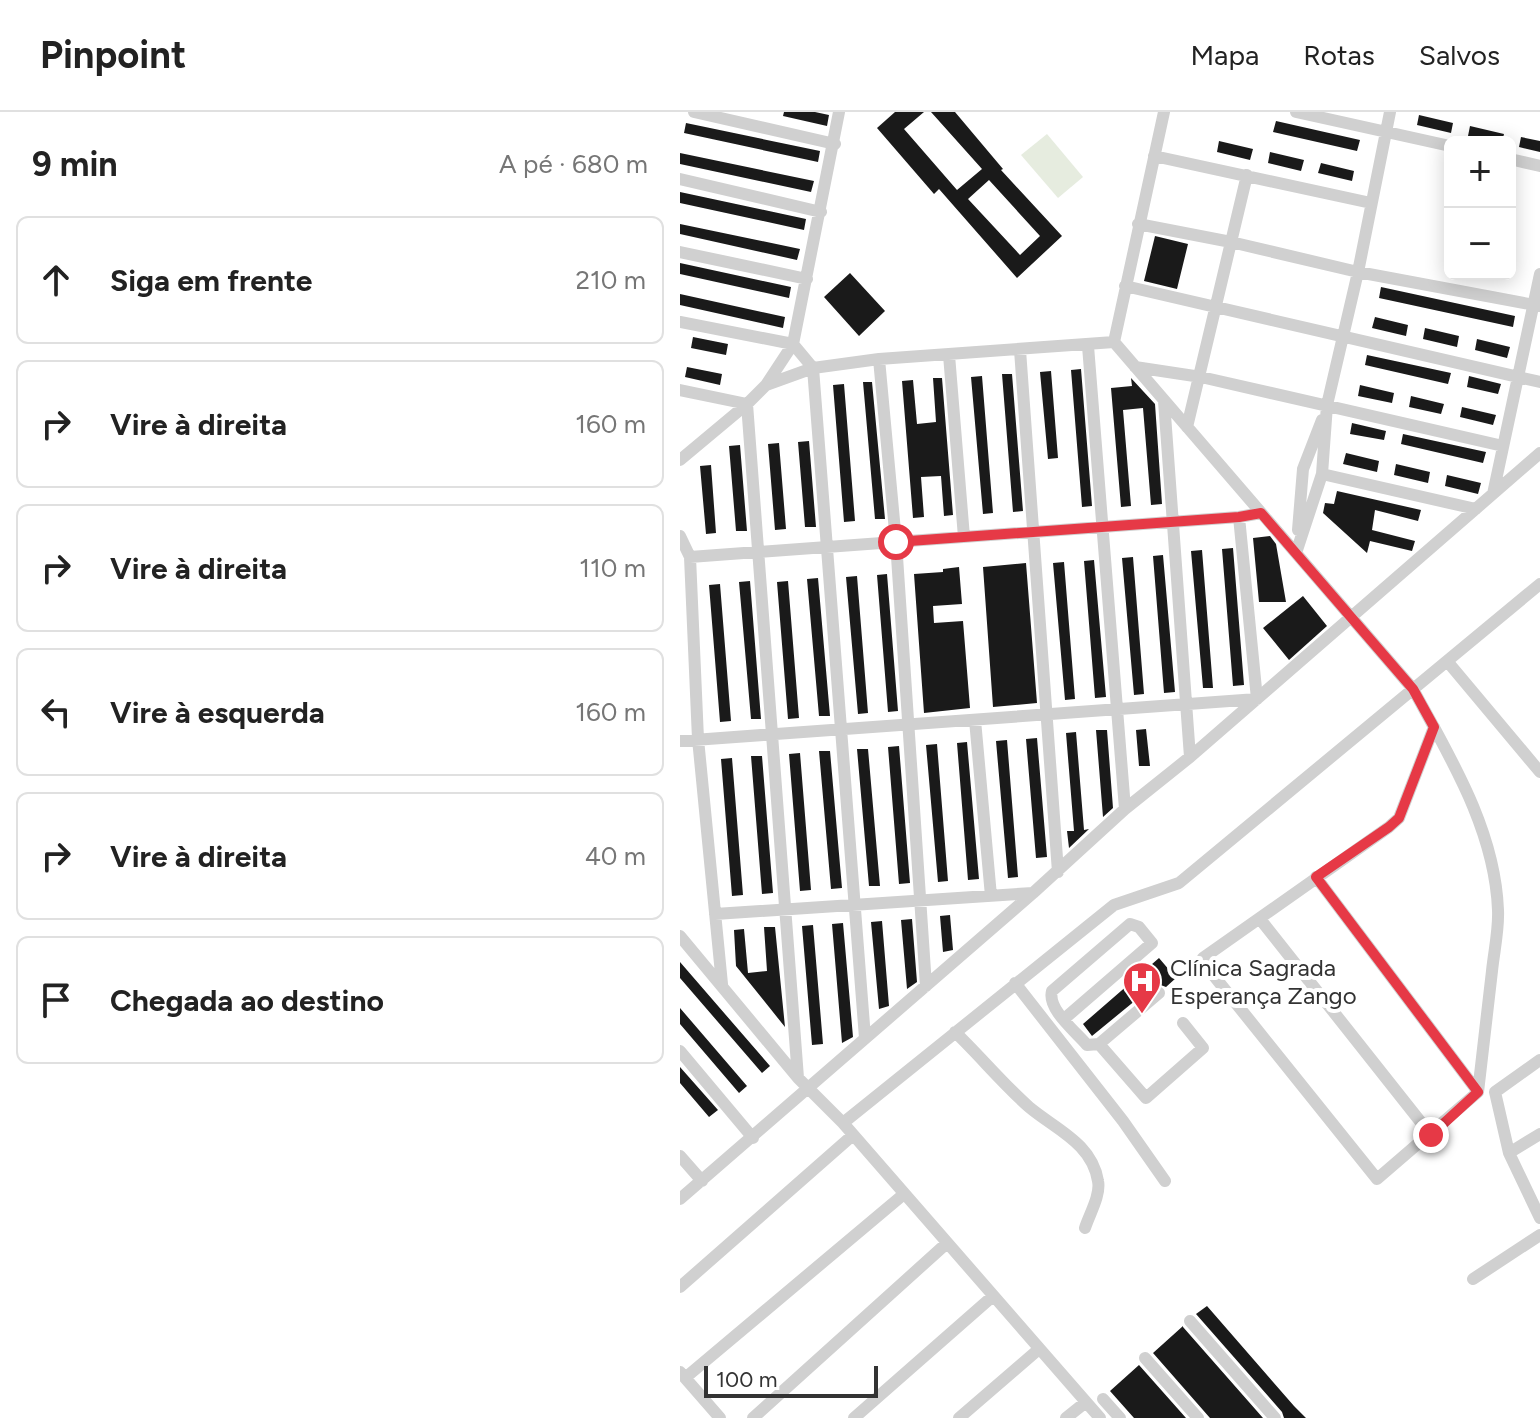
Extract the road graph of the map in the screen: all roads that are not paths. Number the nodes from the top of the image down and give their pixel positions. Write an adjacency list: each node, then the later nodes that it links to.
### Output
1 (694, 112): 7 (street)
2 (839, 112): 7 (street)
3 (1164, 112): 9 (street)
4 (1296, 112): 6 (street)
5 (1390, 112): 6 (street)
6 (1387, 131): 8 (street); 14 (street)
7 (835, 144): 15 (street)
8 (1444, 145)
9 (1154, 156): 12 (street); 16 (street)
10 (1516, 160): 11 (street)
11 (1540, 166)
12 (1247, 175): 14 (street); 17 (street)
13 (680, 179): 15 (street)
14 (1371, 203): 19 (street)
15 (821, 212): 21 (street)
16 (1138, 224): 17 (street); 22 (street)
17 (1231, 242): 19 (street); 23 (street)
18 (680, 252): 21 (street)
19 (1358, 272): 24 (street); 26 (street)
20 (1540, 274): 24 (street)
21 (807, 279): 28 (street)
22 (1125, 286): 23 (street); 27 (street)
23 (1217, 306): 26 (street); 35 (street)
24 (1537, 306): 36 (street)
25 (680, 322): 28 (street)
26 (1343, 336): 36 (street); 42 (street)
27 (1114, 342): 29 (street); 33 (street)
28 (793, 344): 34 (street); 38 (street)
29 (1088, 346): 30 (street); 53 (street)
30 (1020, 350): 31 (street); 54 (street)
31 (949, 355): 32 (street); 55 (street)
32 (879, 359): 34 (street); 56 (street)
33 (1135, 367): 35 (street); 40 (street)
34 (813, 368): 38 (street); 58 (street)
35 (1201, 377): 42 (street); 43 (street)
36 (1518, 377): 37 (street); 44 (street)
37 (1540, 382)
38 (766, 385): 41 (street)
39 (680, 390): 41 (street)
40 (1164, 401): 43 (street); 52 (street)
41 (747, 404): 46 (street); 59 (street)
42 (1327, 405): 44 (street); 47 (street); 60 (street)
43 (1187, 427): 50 (street)
44 (1503, 446): 48 (street)
45 (1540, 453): 48 (street)
46 (680, 460)
47 (1322, 474): 49 (street); 60 (street)
48 (1493, 494): 49 (street)
49 (1476, 509): 62 (street)
50 (1261, 513): 51 (street); 60 (street)
51 (1239, 517): 52 (street); 65 (street)
52 (1172, 521): 53 (street); 66 (street)
53 (1103, 527): 54 (street); 67 (street)
54 (1033, 532): 55 (street); 68 (street)
55 (964, 537): 56 (street)
56 (896, 542): 58 (street); 70 (street)
57 (684, 546): 59 (street); 74 (street)
58 (828, 547): 59 (street); 72 (street)
59 (758, 552): 73 (street)
60 (1296, 553): 62 (street)
61 (1540, 584): 63 (street)
62 (1351, 617): 64 (street); 65 (street)
63 (1447, 661): 64 (street); 77 (street)
64 (1413, 689): 71 (street); 89 (street)
65 (1257, 699): 66 (street); 76 (street)
66 (1186, 704): 67 (street); 76 (street)
67 (1117, 710): 68 (street); 78 (street)
68 (1047, 713): 69 (street); 79 (street)
69 (975, 720): 70 (street); 82 (street)
70 (909, 725): 72 (street); 83 (street)
71 (1434, 727): 80 (street); 104 (street)
72 (843, 729): 73 (street); 84 (street)
73 (772, 734): 74 (street); 85 (street)
74 (698, 739): 75 (street); 86 (street)
75 (680, 741)
76 (1190, 757): 78 (street)
77 (1540, 772)
78 (1125, 809): 79 (street)
79 (1058, 872): 81 (street)
80 (1316, 877): 87 (street); 104 (street)
81 (1033, 893): 82 (street); 93 (street)
82 (991, 896): 83 (street)
83 (921, 901): 84 (street); 93 (street)
84 (853, 905): 85 (street); 98 (street)
85 (785, 910): 86 (street); 102 (street)
86 (715, 914): 92 (street)
87 (1260, 919): 108 (street); 108 (street)
88 (680, 936): 92 (street)
89 (1068, 940): 90 (street); 91 (street)
90 (1086, 961): 95 (street); 95 (street)
91 (1015, 983): 97 (street); 113 (street)
92 (722, 984): 102 (street)
93 (926, 986): 98 (street)
94 (1159, 993): 99 (street)
95 (1064, 1019): 99 (street)
96 (1183, 1023): 99 (street)
97 (955, 1032): 105 (street); 117 (street)
98 (865, 1038): 103 (street)
99 (1099, 1044)
100 (680, 1051): 109 (street)
101 (1540, 1060): 110 (street)
102 (798, 1078): 103 (street)
103 (809, 1088): 105 (street); 109 (street)
104 (1478, 1092): 108 (street)
105 (843, 1123): 107 (street)
106 (1540, 1134): 110 (street)
107 (853, 1135): 114 (street); 121 (street)
108 (1431, 1135)
109 (753, 1138): 112 (street)
110 (1509, 1153): 116 (street)
111 (680, 1156): 112 (street)
112 (702, 1181): 115 (street)
113 (1165, 1181)
114 (904, 1194): 119 (street); 126 (street)
115 (680, 1199)
116 (1540, 1218)
117 (1085, 1228)
118 (1540, 1235): 120 (street)
119 (947, 1243): 122 (street); 130 (street)
120 (1473, 1279)
121 (680, 1287)
122 (993, 1296): 124 (street); 131 (street)
123 (1190, 1321): 137 (street)
124 (1039, 1349): 128 (street); 132 (street)
125 (1145, 1358): 136 (street)
126 (682, 1375): 129 (street)
127 (1103, 1399): 135 (street)
128 (1086, 1402): 133 (street); 134 (street)
129 (720, 1418)
130 (753, 1418)
131 (854, 1418)
132 (959, 1418)
133 (1066, 1418)
134 (1100, 1418)
135 (1120, 1418)
136 (1198, 1418)
137 (1275, 1418)

